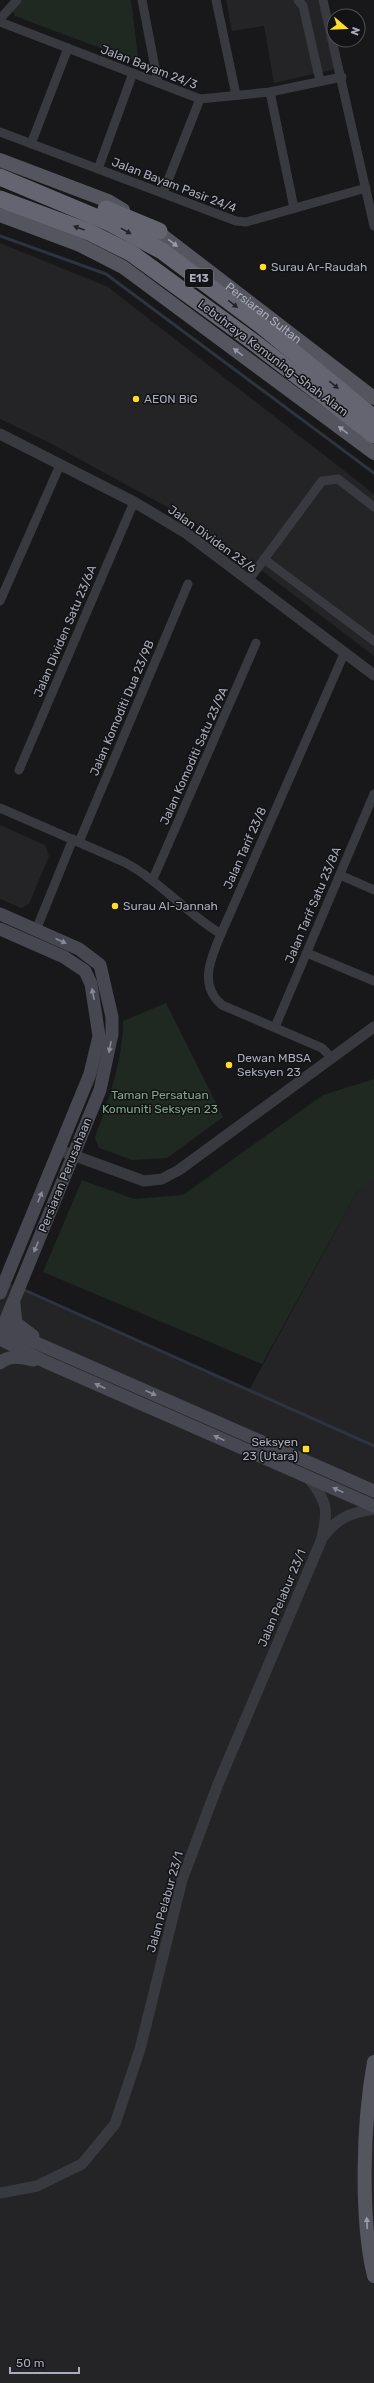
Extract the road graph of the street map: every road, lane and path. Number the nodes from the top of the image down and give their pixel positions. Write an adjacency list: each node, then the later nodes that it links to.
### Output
1 (17, 0): 6 (street)
2 (142, 0): 12 (street)
3 (216, 0): 14 (street)
4 (298, 0): 11 (street)
5 (323, 0): 10 (street)
6 (0, 19)
7 (0, 22): 8 (street, Jalan Bayam 24/3)
8 (68, 48): 9 (street, Jalan Bayam 24/3); 17 (street)
9 (133, 73): 12 (street, Jalan Bayam 24/3); 19 (street)
10 (342, 77): 11 (street, Jalan Bayam 24/3); 22 (street)
11 (320, 82): 13 (street, Jalan Bayam 24/3)
12 (158, 83): 15 (street, Jalan Bayam 24/3)
13 (270, 92): 14 (street, Jalan Bayam 24/3); 25 (street)
14 (236, 95): 15 (street, Jalan Bayam 24/3)
15 (200, 99): 23 (street)
16 (0, 132): 17 (street, Jalan Bayam Pasir 24/4)
17 (31, 144): 19 (street, Jalan Bayam Pasir 24/4)
18 (0, 160): 28 (main road, Persiaran Sultan)
19 (98, 169): 23 (street, Jalan Bayam Pasir 24/4)
20 (0, 172): 28 (highway)
21 (0, 177): 30 (highway, Lebuhraya Kemuning–Shah Alam / E13, one-way to 30)
22 (366, 188): 25 (street, Jalan Bayam Pasir 24/4); 27 (street)
23 (163, 193): 25 (street, Jalan Bayam Pasir 24/4)
24 (0, 199): 32 (highway, Lebuhraya Kemuning–Shah Alam / E13, one-way to 24)
25 (294, 208)
26 (0, 216): 33 (main road, one-way to 26)
27 (374, 226)
28 (159, 231): 29 (main road, Persiaran Sultan, one-way to 29)
29 (374, 398)
30 (374, 418)
31 (0, 434): 34 (street, Jalan Dividen 23/6)
32 (374, 435)
33 (374, 453)
34 (60, 465): 35 (street, Jalan Dividen 23/6); 40 (street)
35 (134, 502): 38 (street, Jalan Dividen 23/6); 45 (street, Jalan Dividen Satu 23/6A)
36 (374, 507): 37 (street)
37 (264, 559): 38 (street); 41 (street)
38 (248, 581): 43 (street, Jalan Dividen 23/6)
39 (188, 584): 48 (street, Jalan Komoditi Dua 23/9B)
40 (0, 601)
41 (374, 641)
42 (256, 643): 50 (street, Jalan Komoditi Satu 23/9A)
43 (344, 654): 44 (street, Jalan Dividen 23/6); 55 (street, Jalan Tarif 23/8)
44 (374, 675)
45 (18, 770)
46 (373, 798): 49 (street, Jalan Tarif Satu 23/8A)
47 (0, 808): 48 (street)
48 (76, 840): 50 (street); 54 (street, Jalan Komoditi Dua 23/9B)
49 (340, 875): 51 (street); 56 (street, Jalan Tarif Satu 23/8A)
50 (153, 879): 55 (street)
51 (374, 890)
52 (0, 914): 54 (main road, Persiaran Perusahaan)
53 (0, 929): 61 (main road, Persiaran Perusahaan, one-way to 53)
54 (36, 930): 62 (main road, Persiaran Perusahaan, one-way to 62)
55 (221, 934): 58 (street, Jalan Tarif 23/8)
56 (307, 953): 57 (street); 58 (street, Jalan Tarif Satu 23/8A)
57 (374, 981)
58 (275, 1026): 60 (street, Jalan Tarif 23/8)
59 (374, 1027): 60 (street)
60 (331, 1057): 62 (street)
61 (59, 1150): 62 (street); 63 (main road, Persiaran Perusahaan, one-way to 61)
62 (74, 1156): 64 (main road, Persiaran Perusahaan, one-way to 64)
63 (0, 1293)
64 (14, 1298): 65 (main road, Persiaran Perusahaan); 66 (main road)
65 (1, 1332): 66 (main road); 67 (main road)
66 (52, 1349): 70 (main road, one-way to 70)
67 (46, 1362): 68 (main road); 69 (main road, one-way to 67)
68 (0, 1363)
69 (308, 1477): 71 (main road, one-way to 69); 72 (street, Jalan Pelabur 23/1)
70 (374, 1491)
71 (374, 1508): 72 (street, Jalan Pelabur 23/1)
72 (321, 1541): 76 (street, Jalan Pelabur 23/1)
73 (374, 2062): 75 (main road)
74 (374, 2145): 75 (main road)
75 (366, 2163): 77 (main road, one-way to 75)
76 (0, 2193)
77 (374, 2276)

